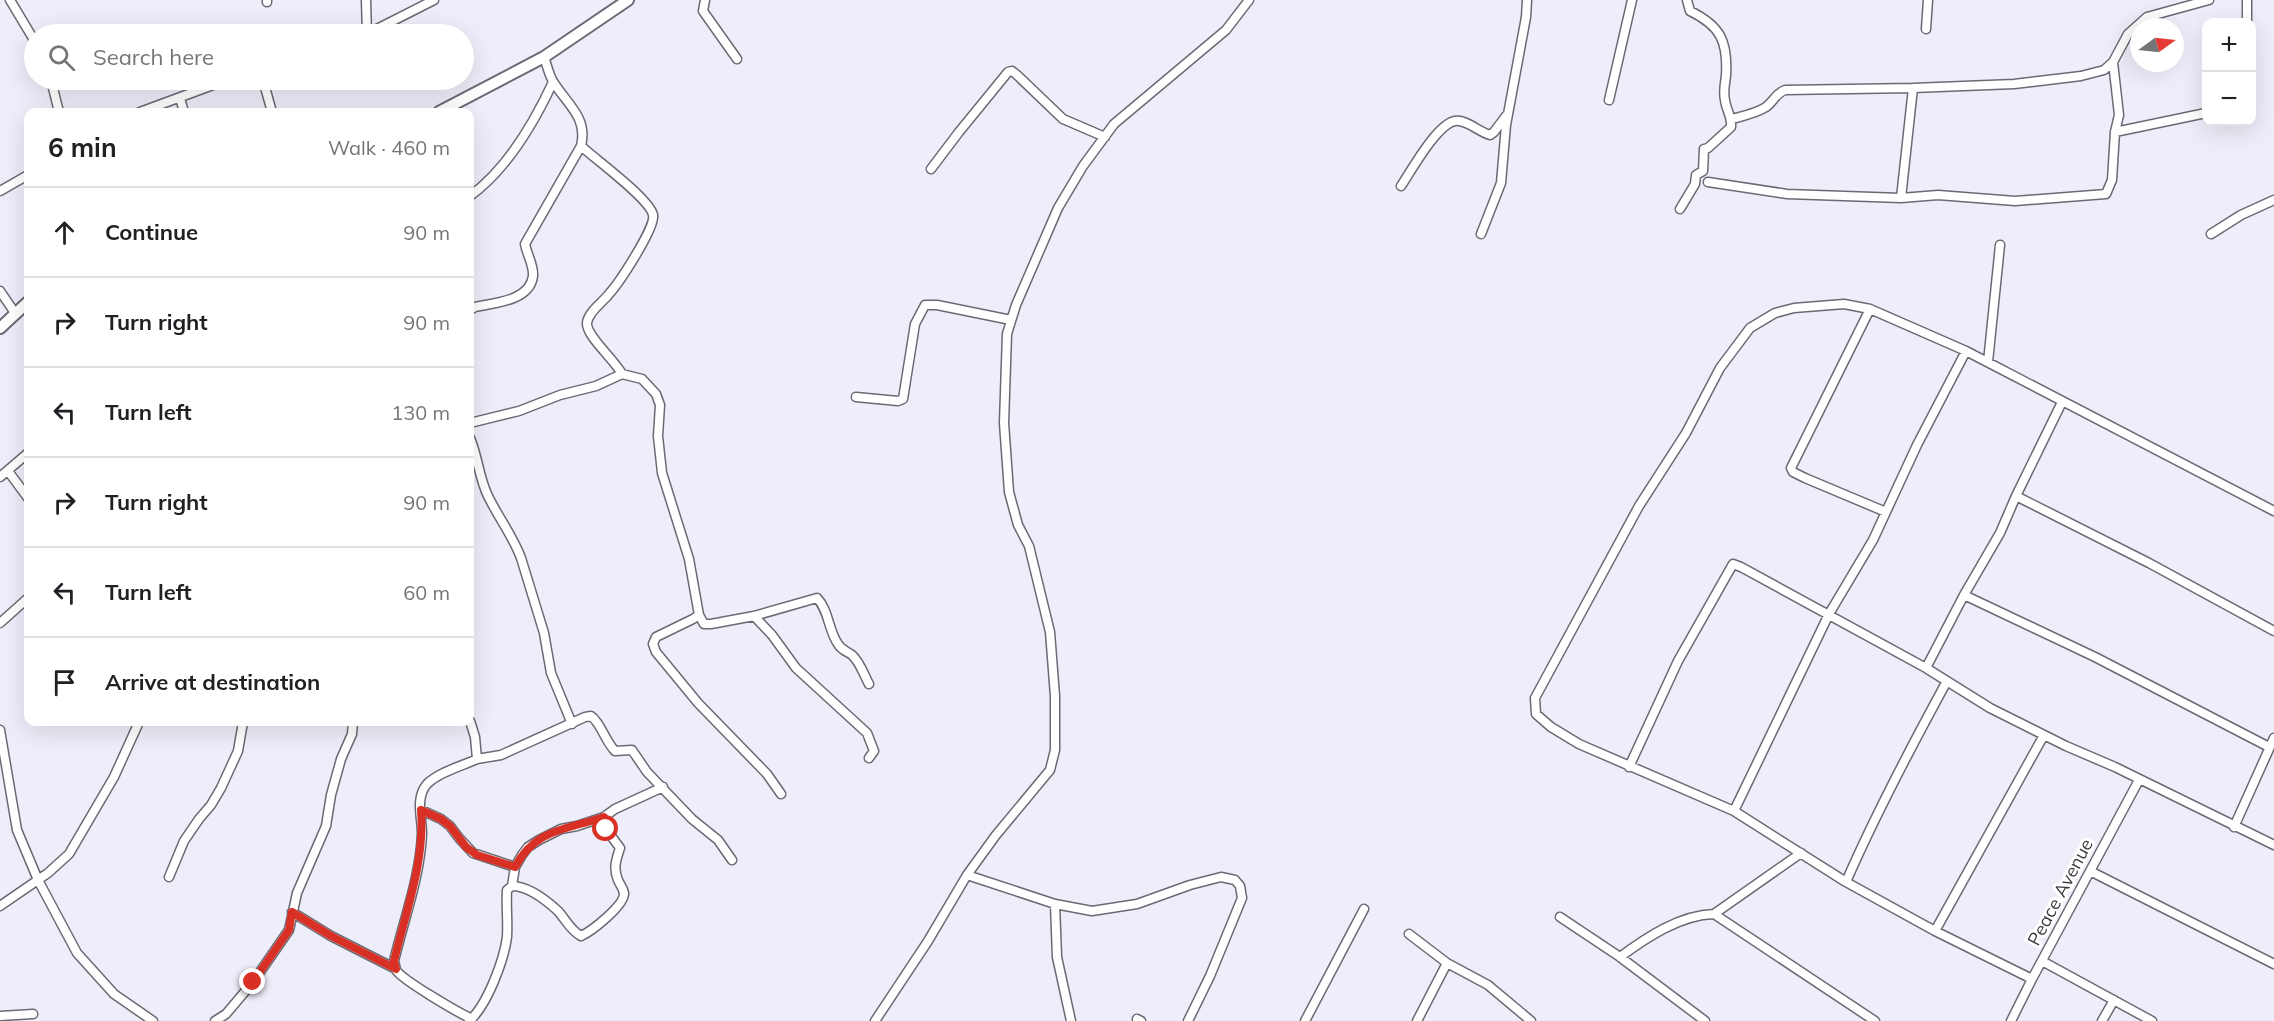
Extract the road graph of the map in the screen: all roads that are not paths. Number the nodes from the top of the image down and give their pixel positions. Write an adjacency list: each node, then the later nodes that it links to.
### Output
1 (10, 0): 14 (street)
2 (366, 0): 15 (street)
3 (434, 0): 16 (street)
4 (628, 0): 18 (street)
5 (705, 0): 19 (street)
6 (1249, 0): 37 (street)
7 (1527, 0): 33 (street)
8 (1632, 0): 27 (street)
9 (1688, 0): 35 (street)
10 (1928, 0): 17 (street)
11 (2209, 0): 20 (street)
12 (2247, 0): 13 (street)
13 (2247, 18)
14 (24, 24)
15 (367, 24)
16 (387, 24)
17 (1926, 29)
18 (544, 57): 21 (street); 32 (street)
19 (737, 59)
20 (2113, 62): 22 (street); 36 (street)
21 (553, 82): 38 (street); 44 (street)
22 (1913, 88): 35 (street); 45 (street)
23 (53, 90): 28 (street)
24 (200, 90): 26 (street)
25 (266, 90): 31 (street)
26 (180, 98): 29 (street); 30 (street)
27 (1609, 100)
28 (57, 108)
29 (151, 108)
30 (183, 108)
31 (271, 108)
32 (447, 108)
33 (1509, 114): 42 (street); 48 (street)
34 (2202, 114): 36 (street)
35 (1732, 119): 47 (street)
36 (2115, 132): 45 (street)
37 (1105, 136): 39 (street); 56 (street)
38 (581, 146): 53 (street); 60 (street)
39 (931, 169)
40 (24, 177): 43 (street)
41 (1708, 182): 45 (street)
42 (1401, 186)
43 (0, 191)
44 (474, 193)
45 (1901, 198)
46 (2274, 200): 49 (street)
47 (1680, 208)
48 (1481, 234)
49 (2211, 234)
50 (2000, 245): 59 (street)
51 (0, 291): 55 (street)
52 (24, 305): 55 (street)
53 (474, 308)
54 (1870, 309): 58 (street); 71 (street); 93 (street)
55 (15, 313): 57 (street)
56 (1011, 320): 61 (street); 106 (street)
57 (0, 328)
58 (1966, 351): 59 (street); 71 (street)
59 (1988, 362): 62 (street)
60 (622, 374): 63 (street); 75 (street)
61 (856, 397)
62 (2062, 402): 69 (street); 70 (street)
63 (474, 422)
64 (474, 448): 82 (street)
65 (24, 457): 66 (street)
66 (8, 471): 67 (street); 68 (street)
67 (0, 477)
68 (24, 493)
69 (2016, 496): 72 (street); 78 (street)
70 (2274, 511)
71 (1886, 512): 74 (street)
72 (1964, 595): 79 (street); 90 (street)
73 (24, 601): 77 (street)
74 (1829, 614): 79 (street); 93 (street); 98 (street)
75 (699, 615): 76 (street); 96 (street)
76 (754, 616): 81 (street); 91 (street)
77 (0, 622)
78 (2274, 631)
79 (1926, 668): 80 (street)
80 (1947, 681): 88 (street); 109 (street)
81 (869, 684)
82 (572, 724): 92 (street); 95 (street)
83 (137, 726): 108 (street)
84 (242, 726): 107 (street)
85 (353, 726): 114 (street)
86 (472, 726): 92 (street)
87 (0, 730): 108 (street)
88 (2044, 735): 94 (street); 117 (street)
89 (2274, 738): 90 (street)
90 (2269, 747): 100 (street)
91 (869, 758)
92 (477, 759): 97 (street)
93 (1629, 767): 98 (street)
94 (2139, 780): 100 (street); 105 (street, Peace Avenue)
95 (663, 787): 99 (street); 103 (street)
96 (781, 794)
97 (421, 810): 104 (street); 123 (street)
98 (1734, 811): 102 (street)
99 (604, 817): 104 (street); 110 (street)
100 (2234, 827): 101 (street)
101 (2274, 845)
102 (1801, 854): 109 (street); 115 (street)
103 (732, 860)
104 (515, 867): 110 (street)
105 (2090, 871): 120 (street, Peace Avenue); 122 (street)
106 (967, 875): 111 (street); 131 (street)
107 (169, 877)
108 (38, 880): 112 (street); 129 (street)
109 (1846, 882): 117 (street)
110 (512, 886): 128 (street)
111 (1055, 903): 132 (street); 133 (street)
112 (0, 906)
113 (1364, 909): 134 (street)
114 (292, 912): 123 (street); 130 (street)
115 (1714, 914): 119 (street); 138 (street)
116 (1560, 917): 119 (street)
117 (1935, 932): 124 (street)
118 (1409, 934): 121 (street)
119 (1620, 957): 137 (street)
120 (2042, 960): 124 (street, Peace Avenue); 125 (street)
121 (1448, 963): 135 (street); 136 (street)
122 (2274, 964)
123 (396, 969): 128 (street)
124 (2032, 979): 139 (street, Peace Avenue)
125 (2114, 1000): 140 (street); 141 (street)
126 (33, 1014): 127 (street)
127 (0, 1016)
128 (470, 1020)
129 (153, 1021)
130 (215, 1021)
131 (875, 1021)
132 (1071, 1021)
133 (1188, 1021)
134 (1305, 1021)
135 (1417, 1021)
136 (1531, 1021)
137 (1705, 1021)
138 (1875, 1021)
139 (2011, 1021)
140 (2102, 1021)
141 (2152, 1021)

